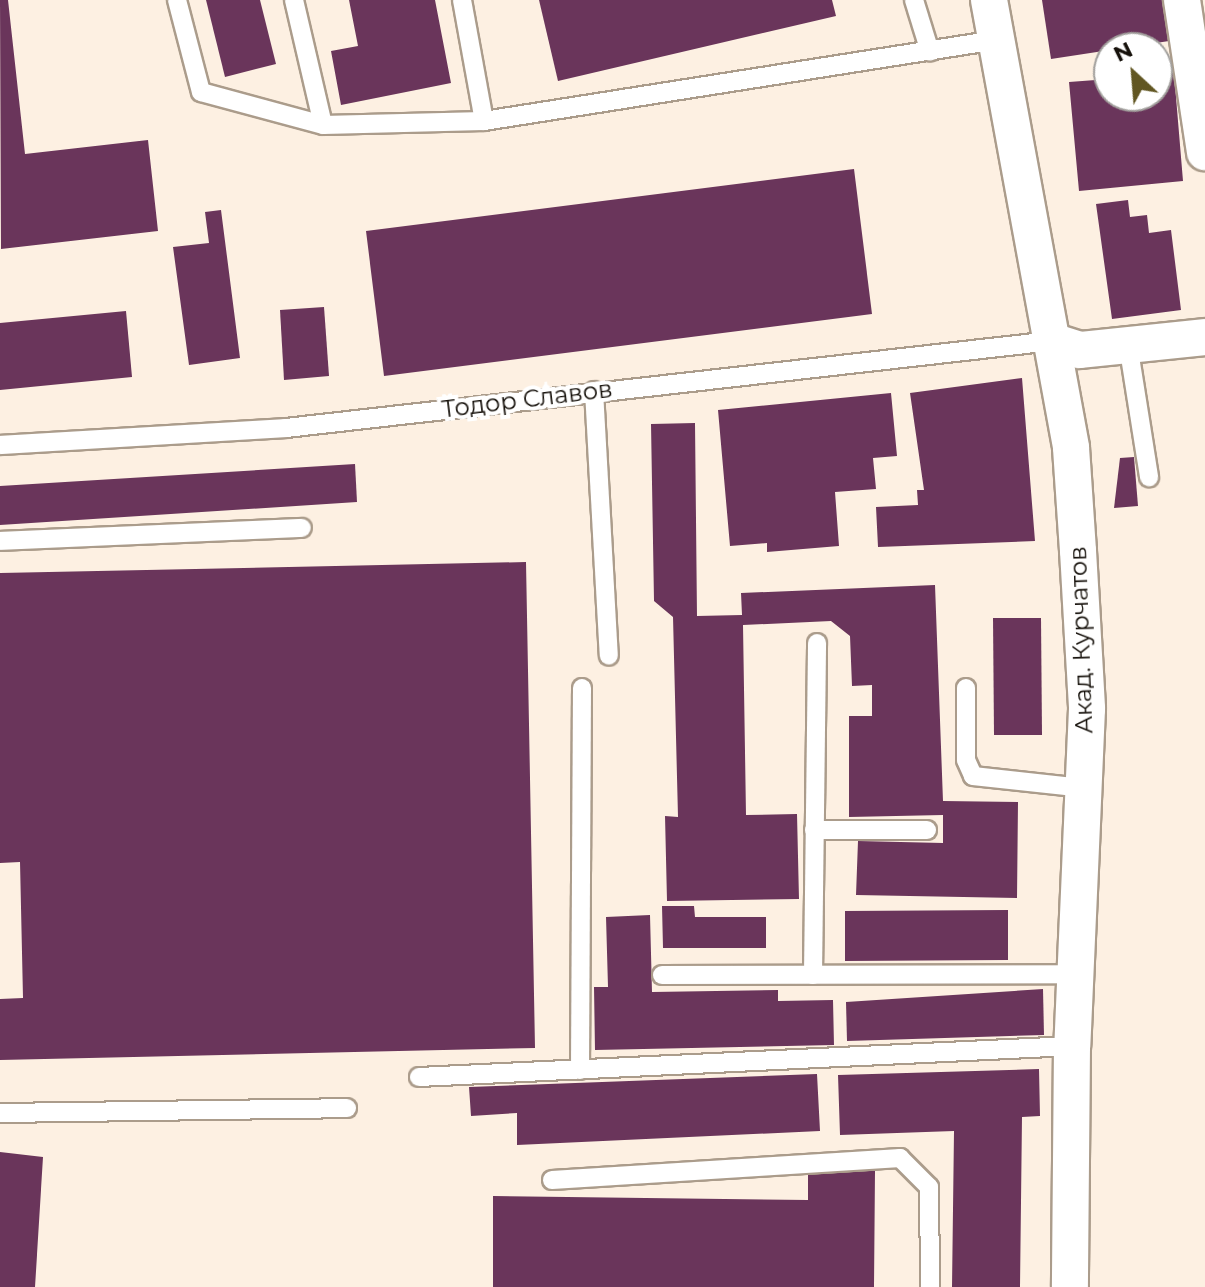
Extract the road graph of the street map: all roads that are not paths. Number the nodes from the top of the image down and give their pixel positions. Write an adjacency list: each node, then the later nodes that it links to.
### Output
1 (177, 0): 10 (lane)
2 (294, 0): 10 (lane)
3 (462, 0): 9 (lane)
4 (914, 0): 8 (lane)
5 (989, 0): 7 (street, Акад. Курчатов)
6 (1182, 0): 11 (street)
7 (996, 40): 8 (lane); 13 (street, Акад. Курчатов)
8 (930, 52): 9 (lane)
9 (484, 121): 10 (lane)
10 (323, 125)
11 (1205, 152)
12 (1205, 337): 14 (street)
13 (1052, 341): 14 (street); 15 (lane, Тодор Славов); 24 (street, Акад. Курчатов)
14 (1128, 344): 17 (lane)
15 (594, 391): 16 (lane, Тодор Славов); 21 (lane)
16 (0, 445)
17 (1149, 477)
18 (302, 528): 19 (lane)
19 (0, 541)
20 (817, 643): 25 (lane)
21 (609, 656)
22 (582, 688): 31 (lane)
23 (966, 688): 24 (lane)
24 (1084, 788): 27 (street, Акад. Курчатов)
25 (814, 830): 26 (lane); 29 (lane)
26 (927, 830)
27 (1075, 974): 29 (lane); 30 (street, Акад. Курчатов)
28 (662, 975): 29 (lane)
29 (813, 975)
30 (1072, 1046): 31 (lane); 37 (street, Акад. Курчатов)
31 (580, 1070): 32 (lane)
32 (419, 1077)
33 (347, 1108): 34 (lane)
34 (0, 1113)
35 (552, 1180): 36 (lane)
36 (930, 1287)
37 (1070, 1287)

